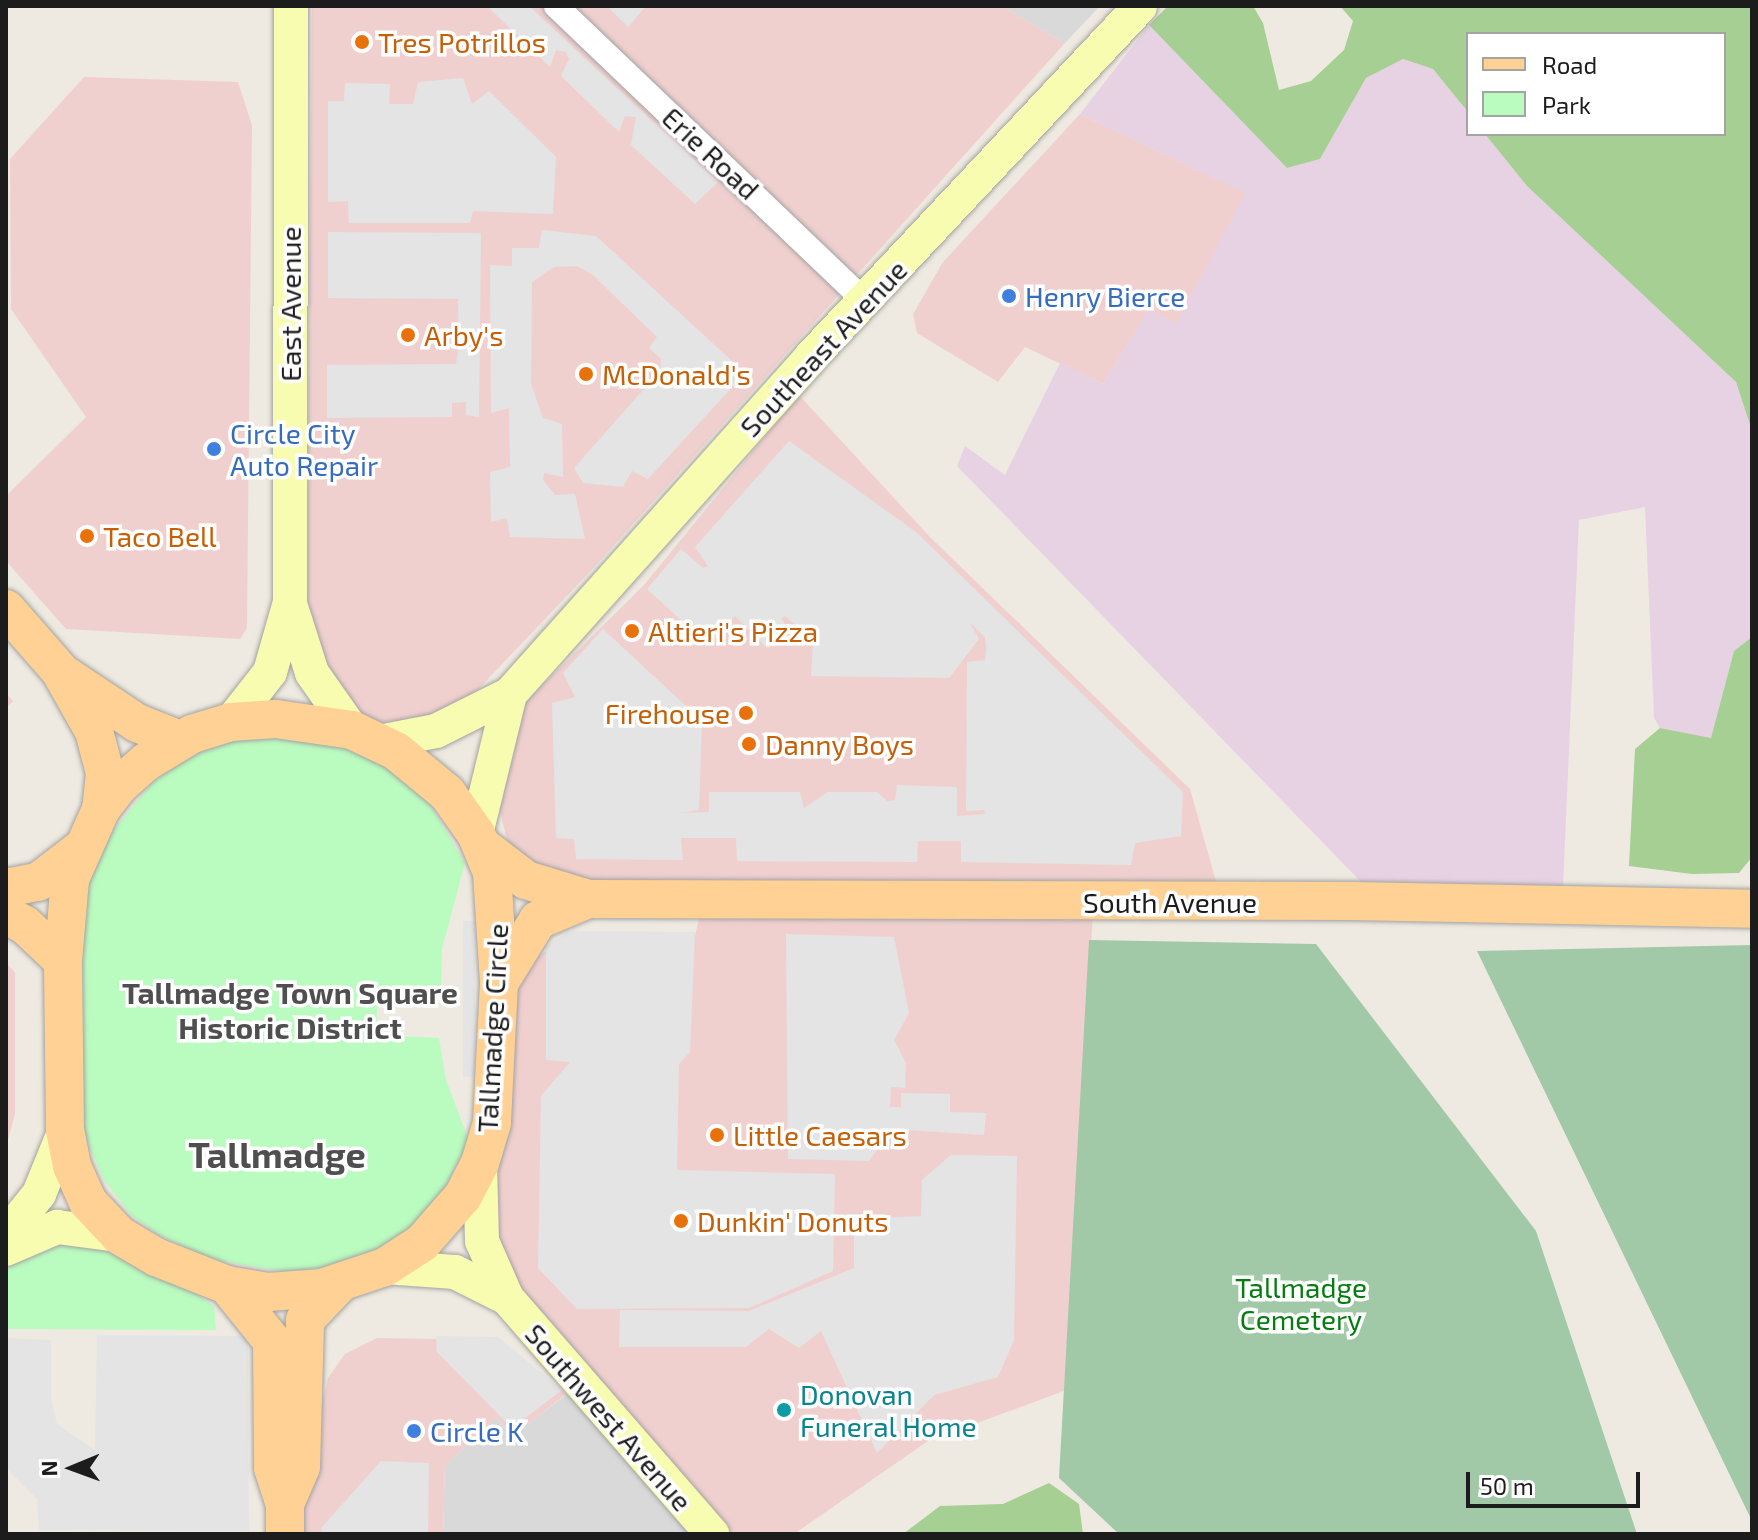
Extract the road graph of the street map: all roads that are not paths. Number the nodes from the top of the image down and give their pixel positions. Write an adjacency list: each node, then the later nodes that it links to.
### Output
1 (291, 6): 5 (street, East Avenue)
2 (556, 6): 4 (street, Erie Road)
3 (1140, 6): 4 (street, Southeast Avenue)
4 (866, 302): 8 (street, Southeast Avenue)
5 (290, 602): 9 (street, East Avenue); 10 (street, East Avenue)
6 (6, 609): 7 (main road)
7 (60, 671): 11 (main road); 12 (main road)
8 (510, 694): 10 (street, Southeast Avenue); 13 (street, Southeast Avenue)
9 (231, 722): 10 (main road, Tallmadge Circle); 11 (main road, Tallmadge Circle)
10 (365, 736): 13 (main road, Tallmadge Circle)
11 (180, 740): 12 (main road, Tallmadge Circle)
12 (101, 809): 14 (main road, Tallmadge Circle)
13 (479, 840): 16 (main road, South Avenue); 20 (main road, Tallmadge Circle)
14 (81, 849): 15 (main road); 19 (main road, Tallmadge Circle)
15 (6, 888)
16 (588, 899): 17 (main road, South Avenue); 20 (main road, South Avenue)
17 (1752, 909)
18 (6, 915): 19 (main road)
19 (63, 961): 21 (main road, Tallmadge Circle)
20 (499, 983): 22 (main road, Tallmadge Circle)
21 (65, 1130): 23 (street); 24 (main road, Tallmadge Circle)
22 (480, 1163): 26 (main road, Tallmadge Circle); 29 (street, Southwest Avenue)
23 (6, 1235)
24 (119, 1235): 25 (street); 28 (main road, Tallmadge Circle)
25 (6, 1249)
26 (385, 1267): 27 (main road, Tallmadge Circle); 29 (street, Southwest Avenue)
27 (340, 1283): 28 (main road, Tallmadge Circle); 30 (main road)
28 (227, 1285): 30 (main road)
29 (507, 1298): 31 (street, Southwest Avenue)
30 (285, 1519)
31 (712, 1534)

